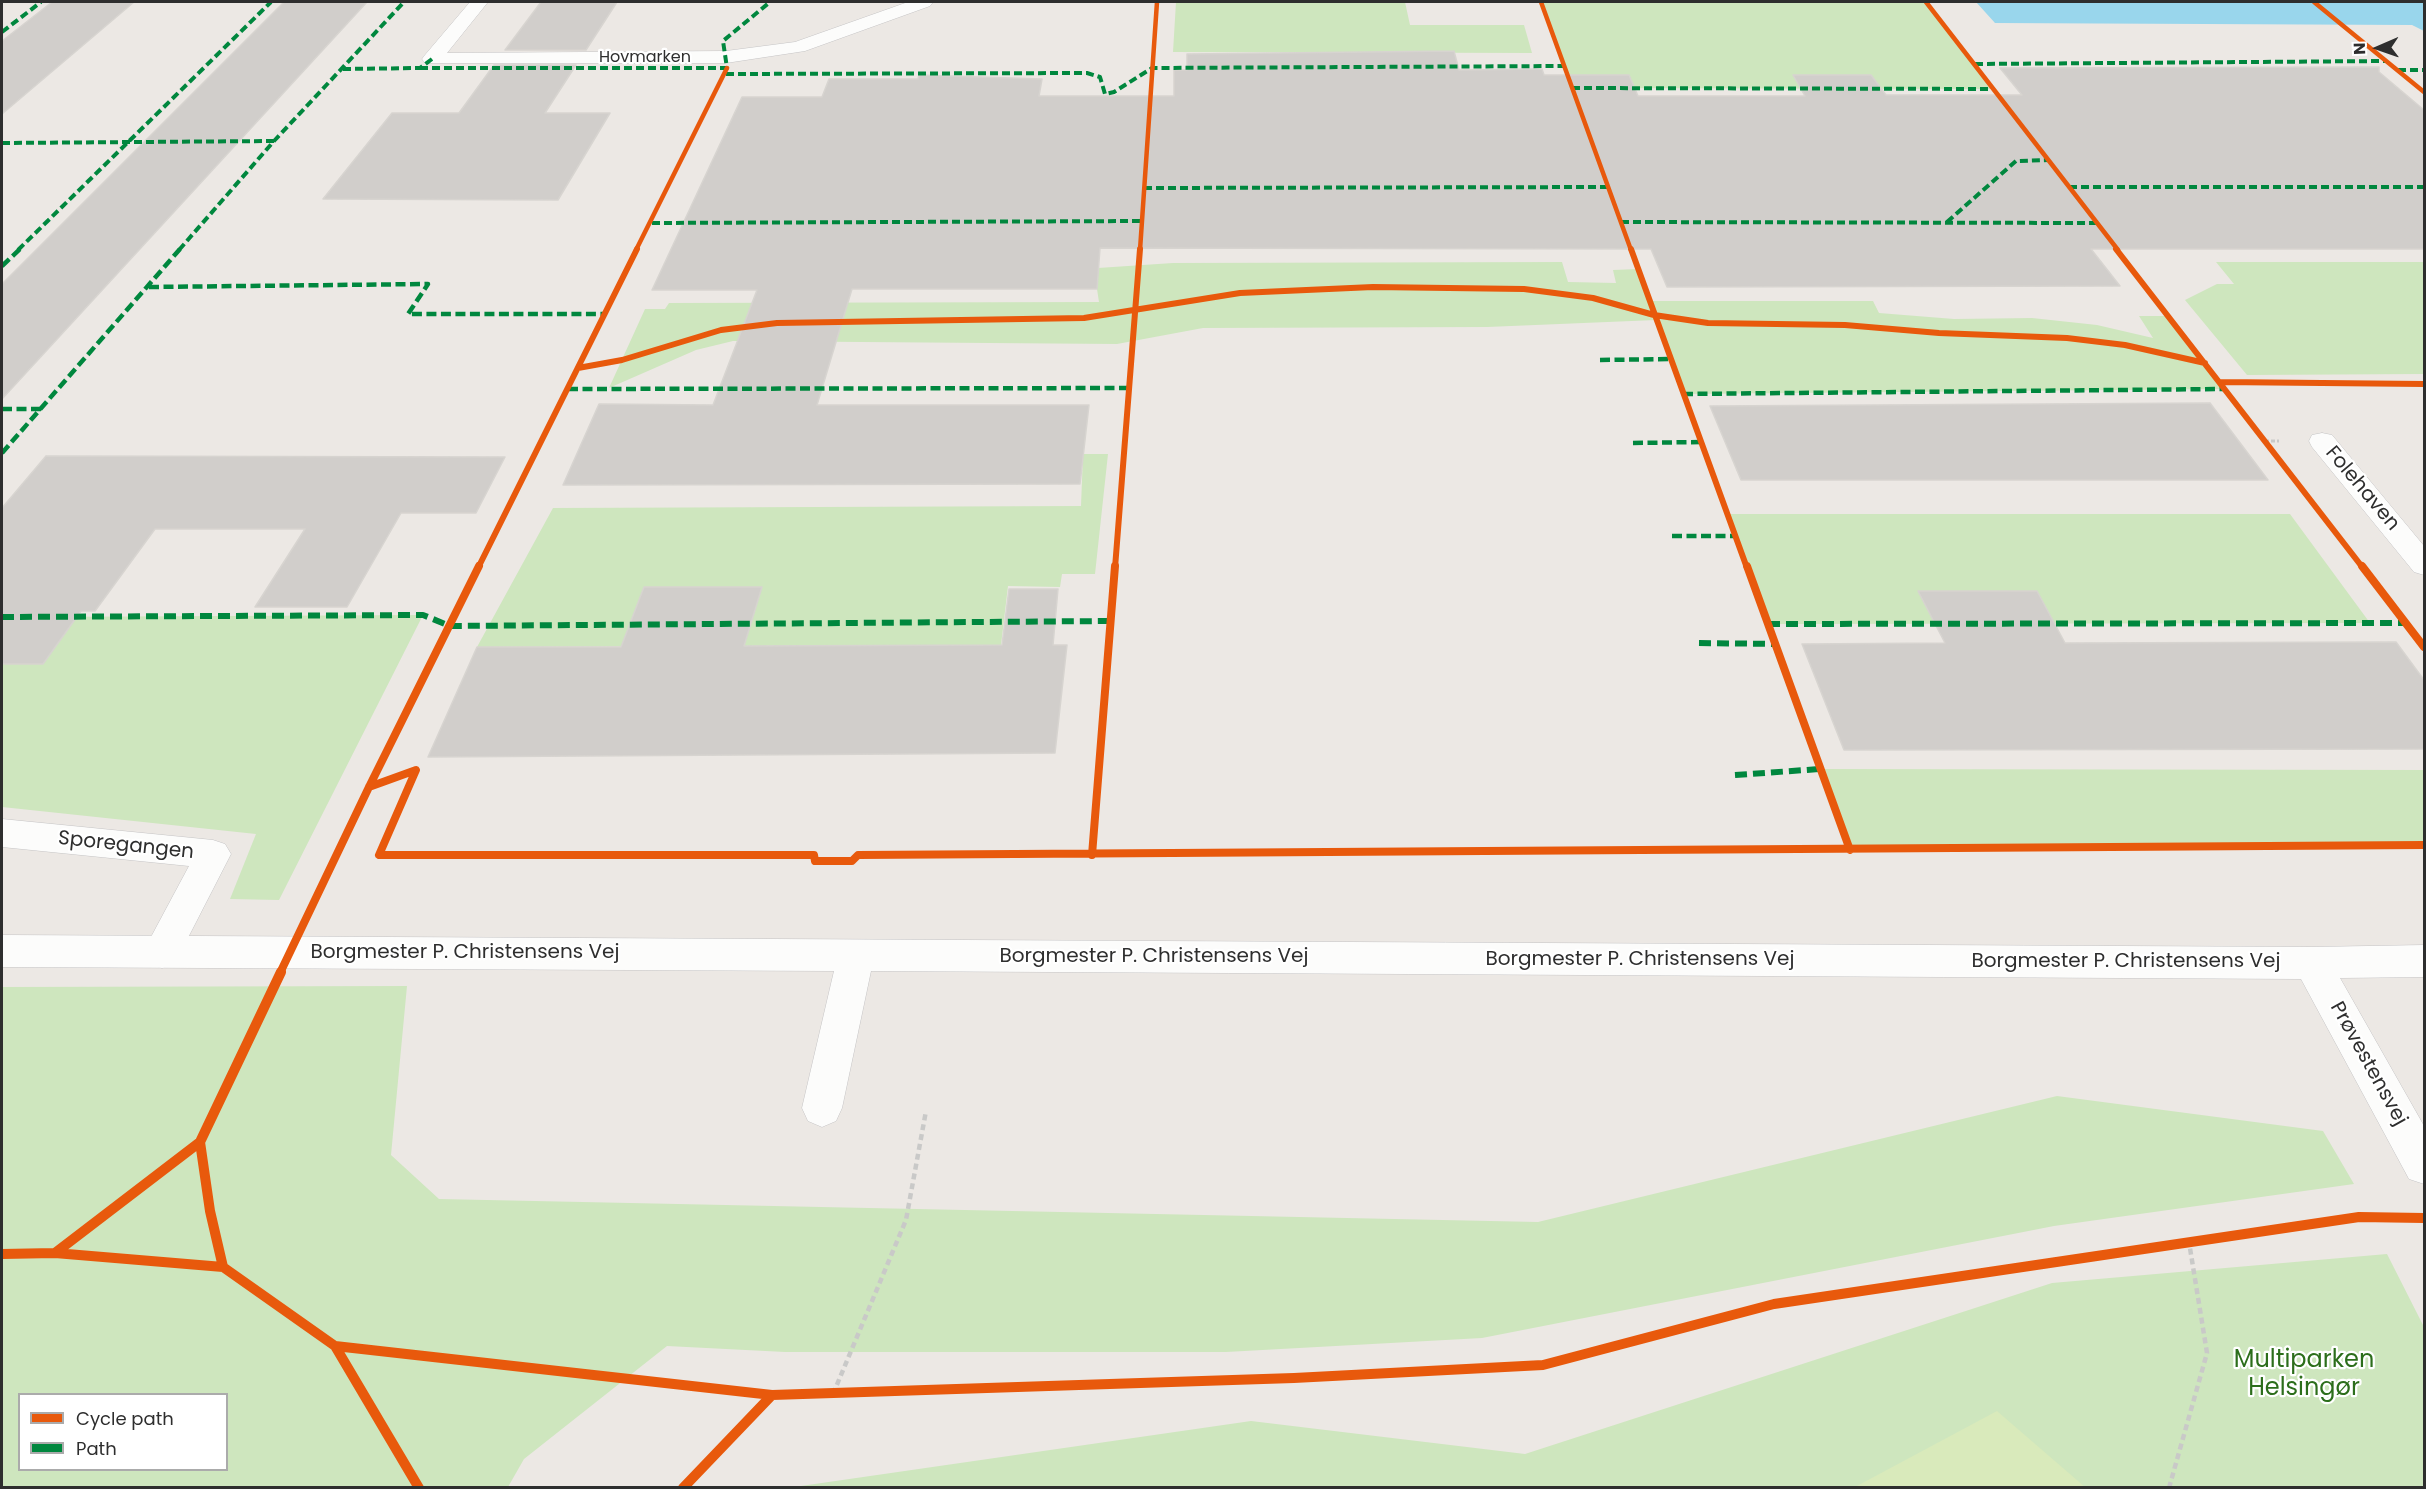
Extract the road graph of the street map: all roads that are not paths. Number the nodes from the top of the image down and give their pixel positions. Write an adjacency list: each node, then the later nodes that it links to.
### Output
1 (479, 2): 2 (street, Hovmarken)
2 (924, 2)
3 (2322, 441): 4 (street, Folehaven)
4 (2424, 565)
5 (2, 834): 7 (street, Sporegangen)
6 (2, 951): 7 (street, Borgmester P. Christensens Vej)
7 (162, 952): 8 (street, Borgmester P. Christensens Vej)
8 (856, 956): 10 (street, Borgmester P. Christensens Vej); 11 (street)
9 (2424, 961): 10 (street, Borgmester P. Christensens Vej)
10 (2312, 963): 12 (street, Prøvestensvej)
11 (822, 1108)
12 (2424, 1165)

